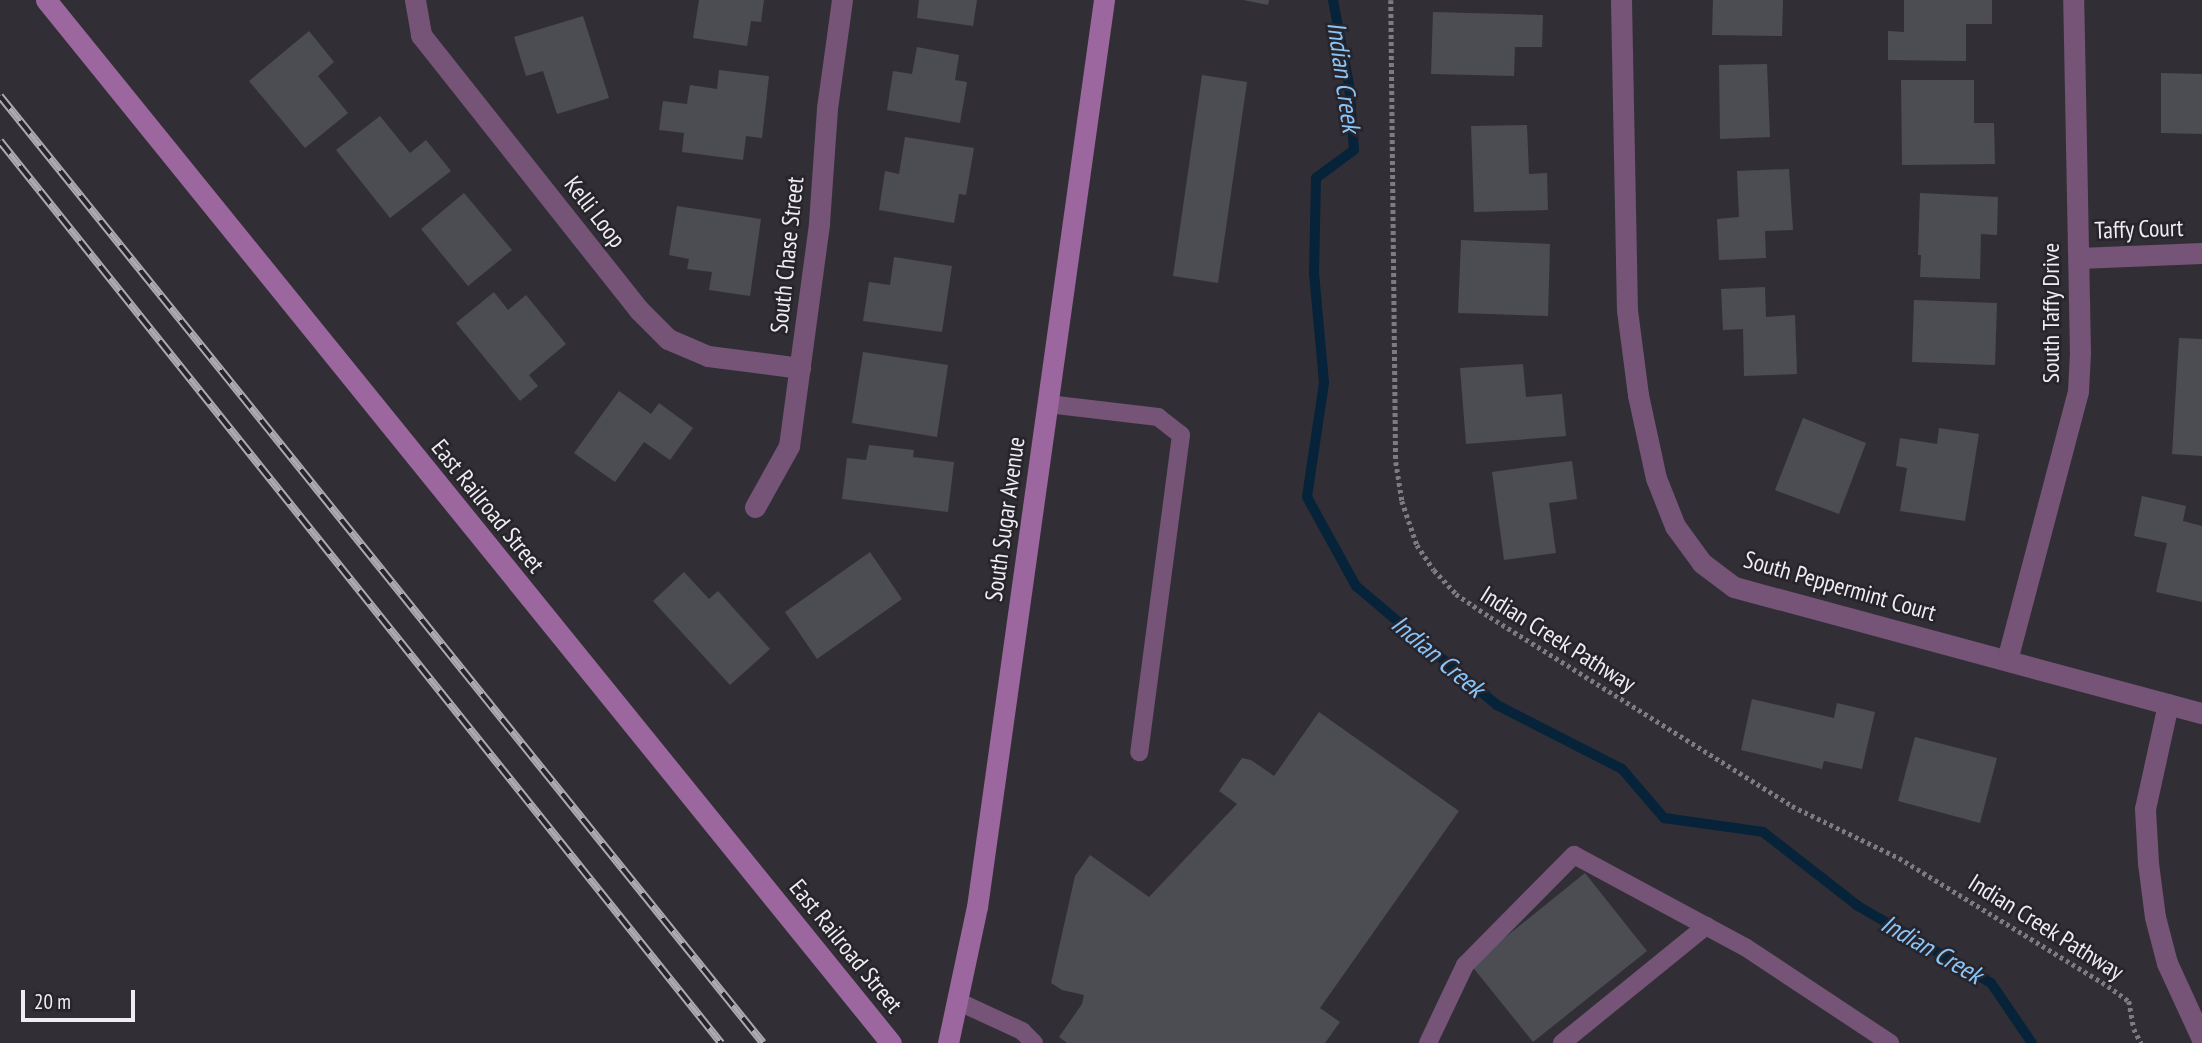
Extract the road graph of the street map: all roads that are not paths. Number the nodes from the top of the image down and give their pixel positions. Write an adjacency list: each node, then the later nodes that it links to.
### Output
1 (46, 0): 19 (street, East Railroad Street)
2 (415, 0): 9 (street, Kelli Loop)
3 (842, 0): 9 (street, South Chase Street)
4 (1104, 0): 10 (street, South Sugar Avenue)
5 (1620, 0): 12 (street, South Peppermint Court)
6 (2073, 0): 8 (street, South Taffy Drive)
7 (2202, 253): 8 (street, Taffy Court)
8 (2079, 258): 12 (street, South Taffy Drive)
9 (800, 368): 11 (street, South Chase Street)
10 (1048, 404): 15 (lane); 17 (street, South Sugar Avenue)
11 (755, 507)
12 (2007, 660): 13 (street, South Peppermint Court)
13 (2168, 704): 14 (street, South Peppermint Court); 18 (street)
14 (2202, 713)
15 (1139, 752)
16 (1706, 926): 22 (lane); 23 (lane); 24 (lane)
17 (957, 1001): 20 (street, South Sugar Avenue); 21 (lane)
18 (2202, 1039)
19 (891, 1043)
20 (948, 1043)
21 (1034, 1043)
22 (1428, 1043)
23 (1562, 1043)
24 (1890, 1043)

